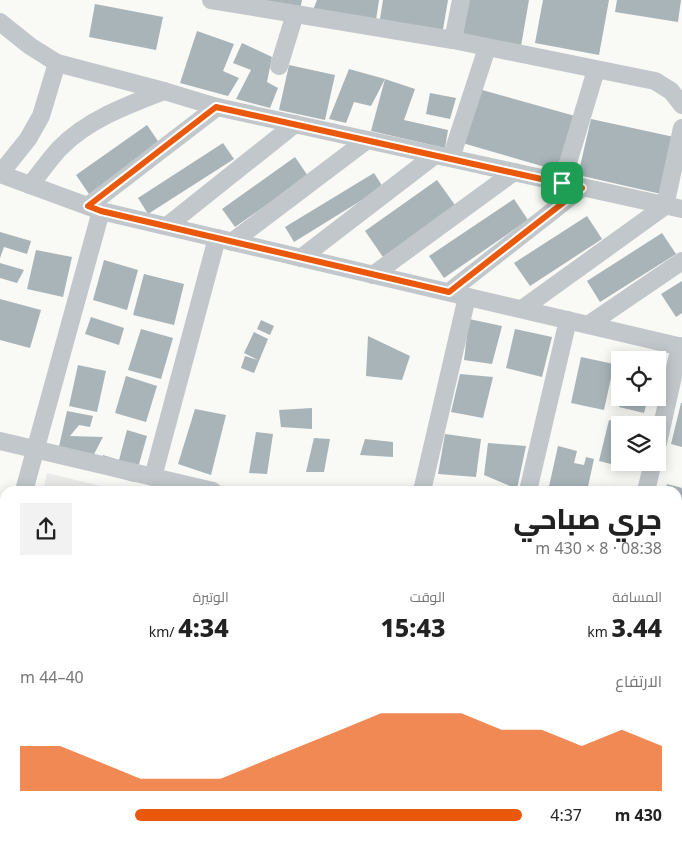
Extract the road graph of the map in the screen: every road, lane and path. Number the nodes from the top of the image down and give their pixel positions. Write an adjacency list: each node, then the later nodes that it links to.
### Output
1 (211, 0): 3 (street)
2 (461, 0): 6 (street)
3 (234, 2): 4 (street)
4 (303, 10): 6 (street); 9 (street)
5 (2, 27): 8 (street)
6 (453, 40): 7 (street)
7 (487, 48): 10 (street); 17 (street)
8 (57, 63): 11 (street); 19 (street)
9 (279, 66)
10 (596, 70): 12 (street); 20 (street)
11 (164, 91): 13 (street); 21 (street)
12 (682, 105)
13 (216, 107): 14 (street); 23 (street)
14 (295, 124): 16 (street); 25 (street)
15 (682, 128): 24 (street)
16 (366, 140): 17 (street); 26 (street)
17 (443, 157): 18 (street); 27 (street)
18 (514, 172): 20 (street); 29 (street)
19 (0, 174): 21 (street)
20 (562, 183): 22 (street)
21 (30, 185): 23 (street)
22 (582, 188): 24 (street); 30 (street)
23 (94, 208): 25 (street); 38 (street)
24 (674, 208): 32 (street)
25 (166, 226): 26 (street)
26 (225, 240): 27 (street); 40 (street)
27 (301, 258): 29 (street)
28 (682, 261): 34 (street)
29 (373, 275): 30 (street)
30 (449, 292): 31 (street)
31 (467, 297): 32 (street); 43 (street)
32 (522, 310): 33 (street)
33 (568, 320): 34 (street); 44 (street)
34 (588, 325): 35 (street)
35 (678, 342): 36 (street)
36 (663, 416)
37 (0, 440): 38 (street)
38 (36, 449): 40 (street); 41 (street)
39 (651, 471): 45 (street)
40 (153, 477): 42 (street)
41 (25, 486)
42 (192, 486)
43 (423, 486)
44 (529, 486)
45 (647, 486)

